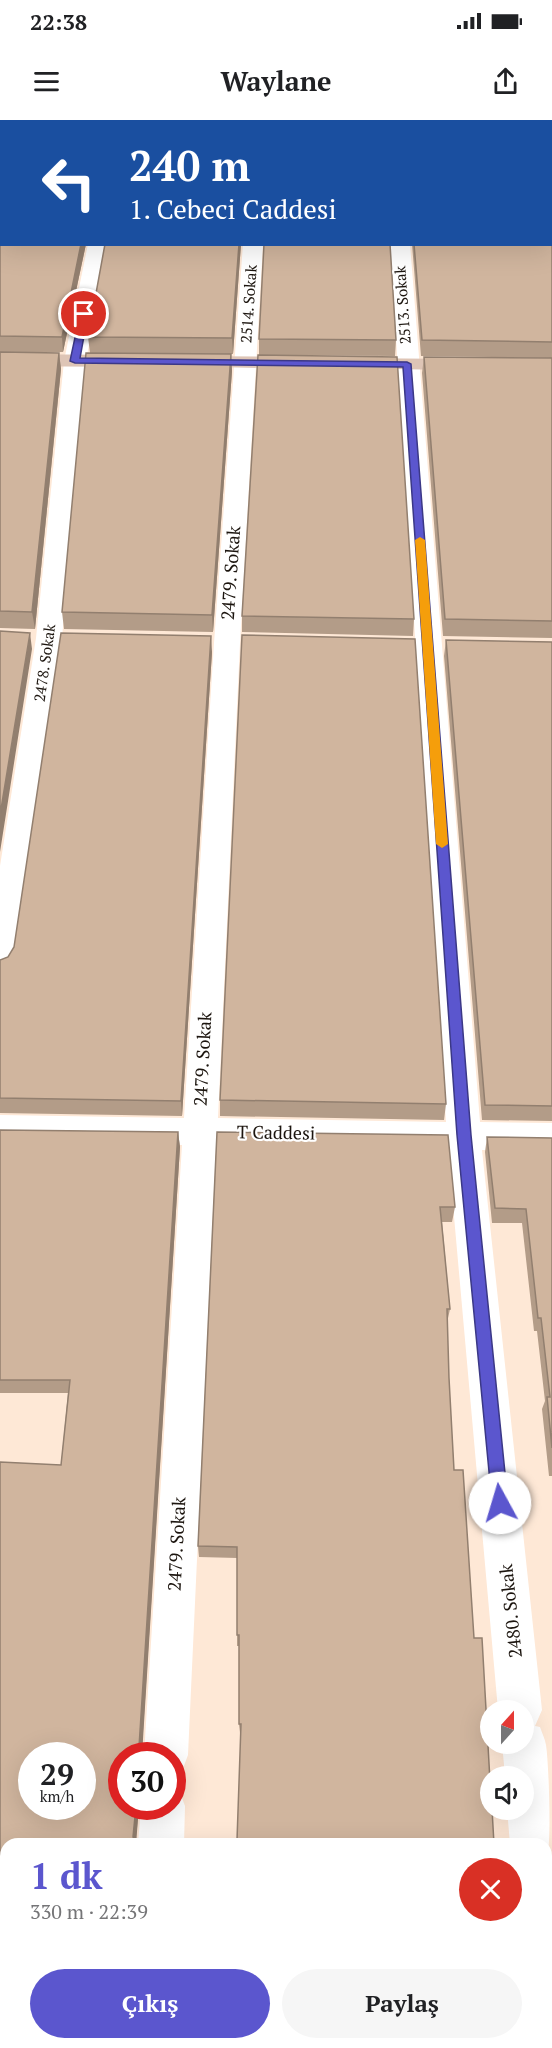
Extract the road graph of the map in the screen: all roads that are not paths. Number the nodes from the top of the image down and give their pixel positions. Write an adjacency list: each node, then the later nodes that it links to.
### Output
1 (98, 246): 5 (street, 2478. Sokak)
2 (253, 246): 6 (street, 2514. Sokak)
3 (400, 246): 7 (street, 2513. Sokak)
4 (0, 360): 5 (main road)
5 (75, 361): 6 (main road); 9 (street, 2478. Sokak)
6 (245, 363): 7 (main road); 11 (street, 2479. Sokak)
7 (407, 364): 8 (main road); 12 (street, 2480. Sokak)
8 (552, 366)
9 (0, 963)
10 (0, 1129): 11 (street, T Caddesi)
11 (199, 1132): 12 (street, T Caddesi); 15 (street, 2479. Sokak)
12 (464, 1135): 13 (street, T Caddesi); 14 (street, 2480. Sokak)
13 (552, 1137)
14 (519, 1700)
15 (167, 1742)
16 (525, 1754): 19 (street)
17 (162, 1820): 18 (street)
18 (161, 1838)
19 (532, 1838)

